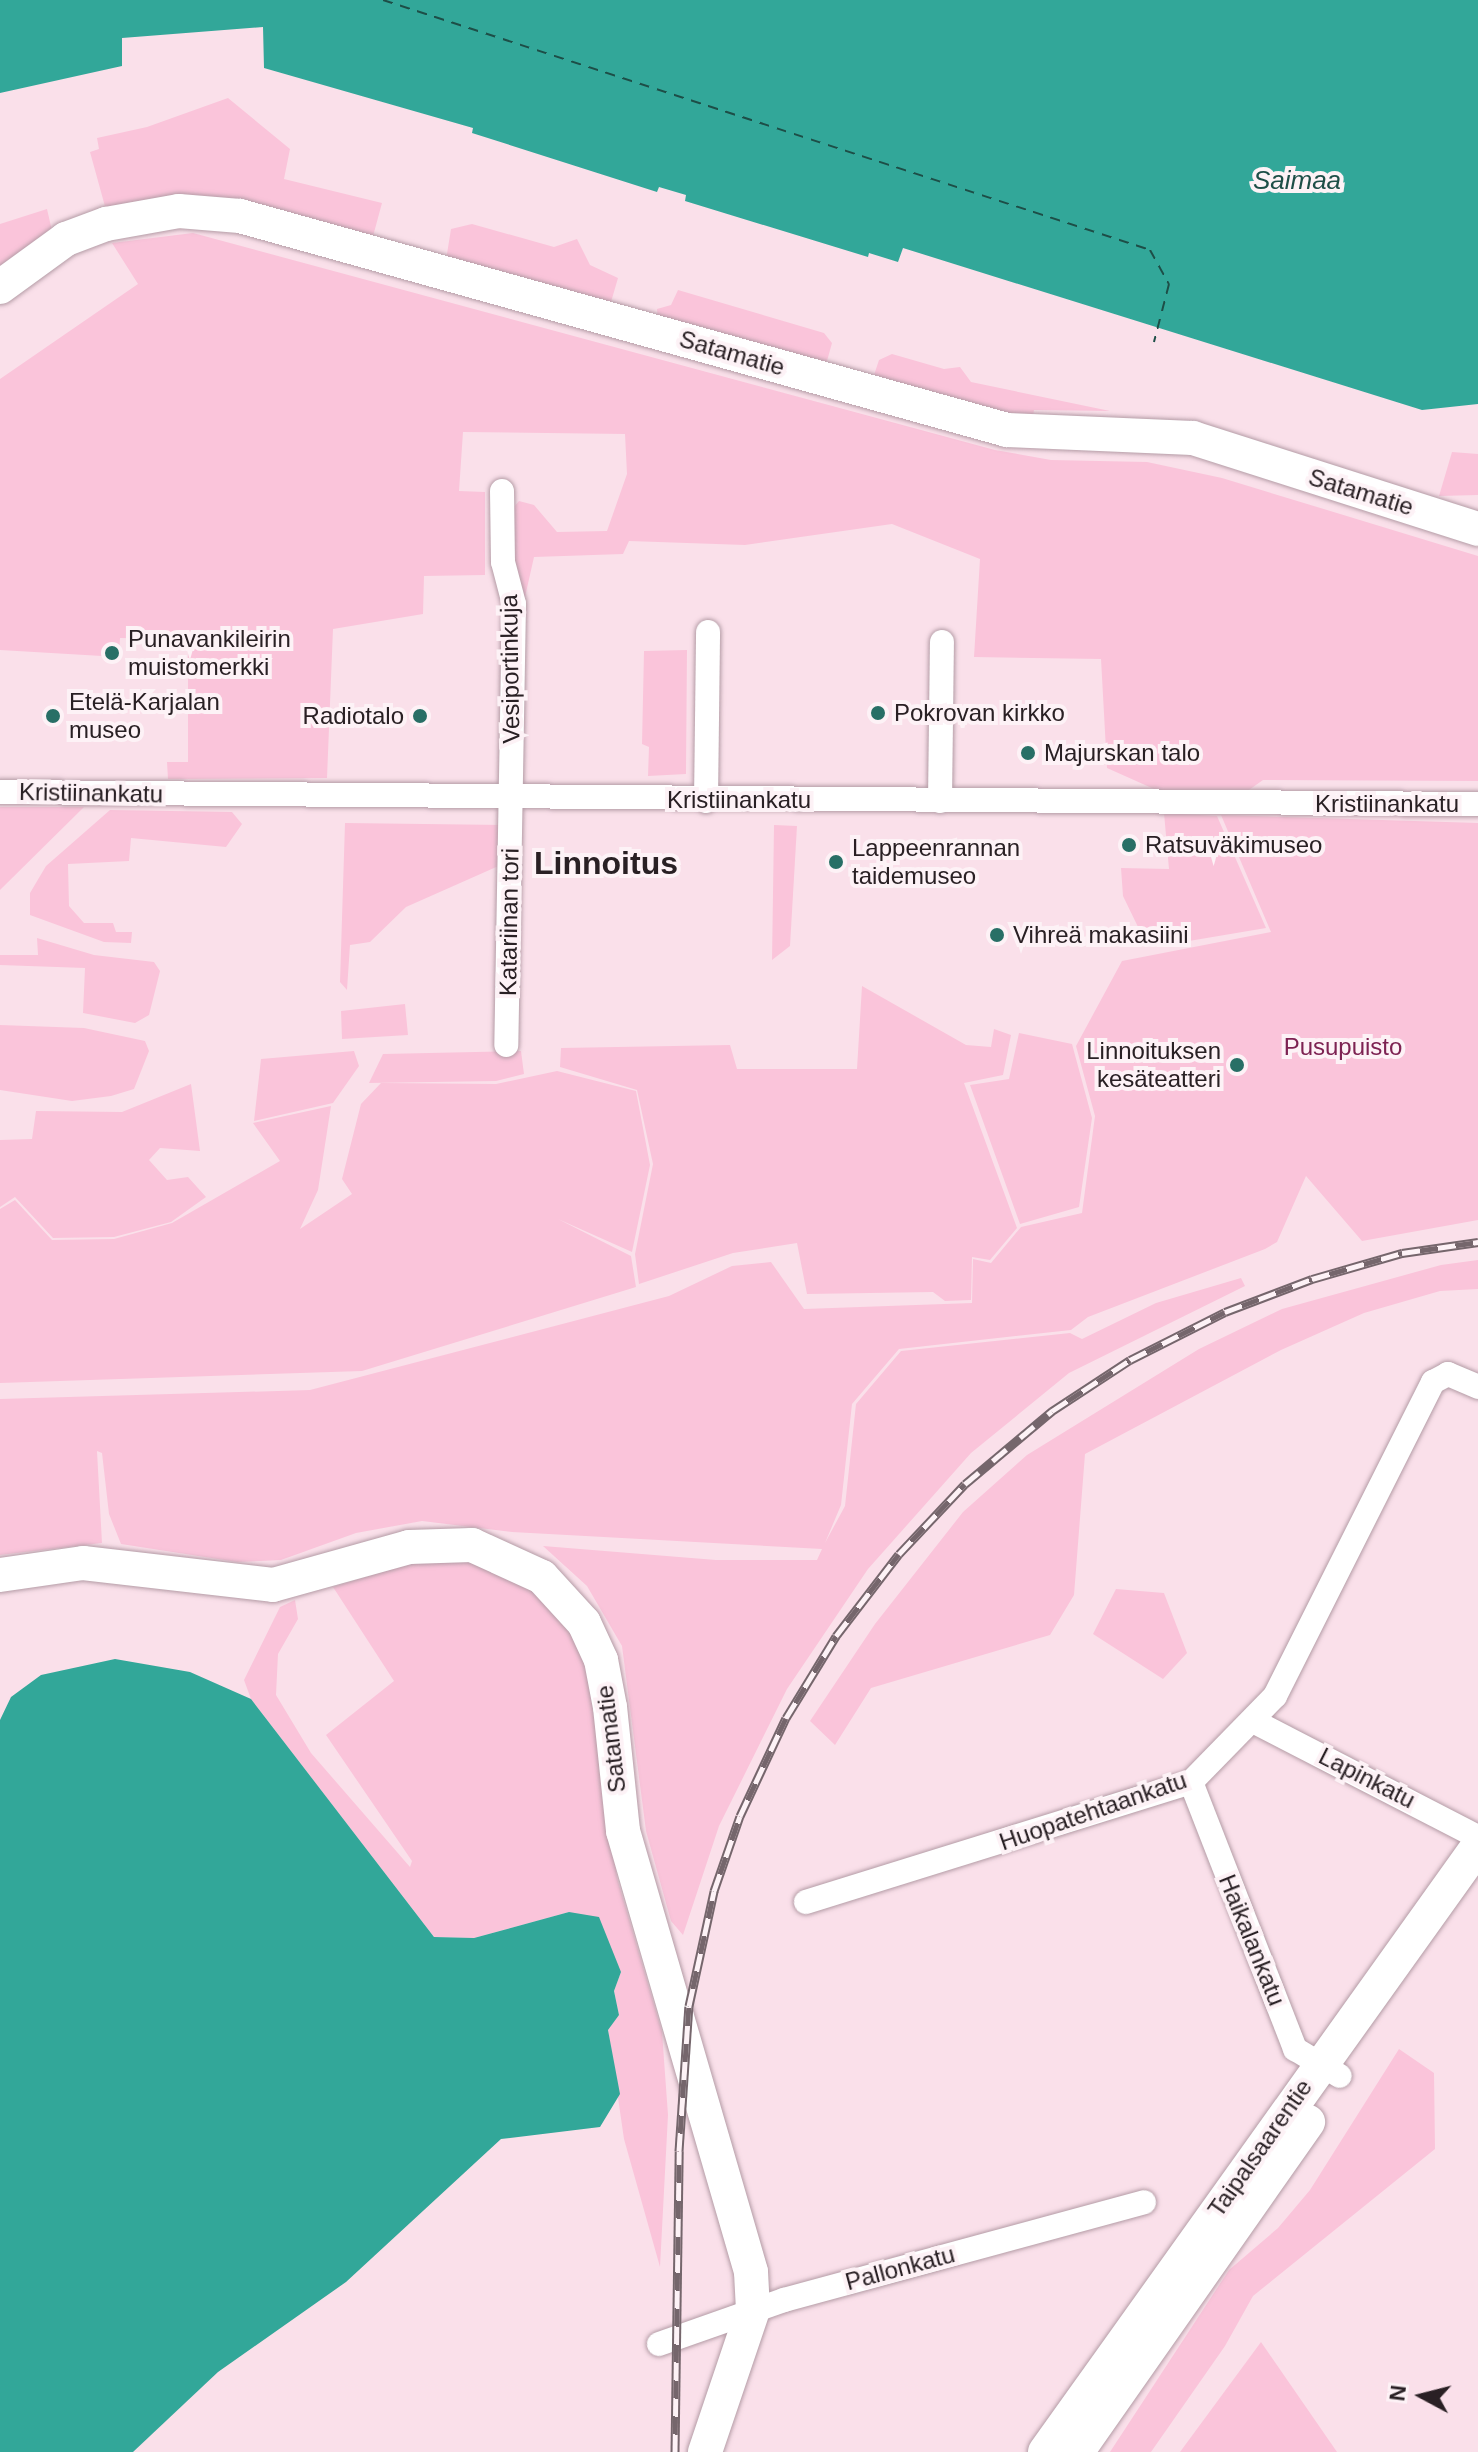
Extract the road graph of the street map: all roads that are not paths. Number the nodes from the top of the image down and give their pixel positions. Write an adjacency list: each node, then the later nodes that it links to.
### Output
1 (0, 287): 3 (street, Satamatie)
2 (502, 491): 7 (street, Vesiportinkuja)
3 (1478, 529)
4 (708, 632): 8 (street)
5 (942, 642): 9 (street)
6 (0, 792): 7 (street, Kristiinankatu)
7 (511, 799): 8 (street, Kristiinankatu); 11 (street, Katariinan tori)
8 (706, 801): 9 (street, Kristiinankatu)
9 (940, 801): 10 (street, Kristiinankatu)
10 (1478, 804)
11 (506, 1045)
12 (1478, 1387): 14 (street, Huopatehtaankatu)
13 (0, 1575): 22 (street, Satamatie)
14 (1255, 1722): 15 (street, Huopatehtaankatu); 16 (street, Lapinkatu)
15 (1191, 1782): 19 (street, Huopatehtaankatu); 20 (street, Haikalankatu)
16 (1478, 1837)
17 (1478, 1846): 20 (street, Taipalsaarentie)
18 (1478, 1879): 20 (street, Taipalsaarentie)
19 (806, 1902)
20 (1330, 2070): 25 (street, Taipalsaarentie); 26 (street, Taipalsaarentie)
21 (1144, 2202): 22 (street, Pallonkatu)
22 (753, 2310): 23 (street, Pallonkatu); 24 (street, Satamatie)
23 (659, 2344)
24 (705, 2452)
25 (1045, 2452)
26 (1077, 2452)

